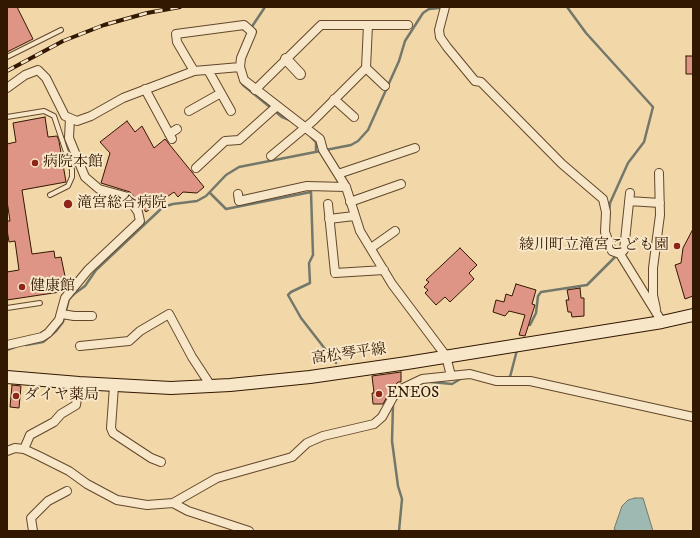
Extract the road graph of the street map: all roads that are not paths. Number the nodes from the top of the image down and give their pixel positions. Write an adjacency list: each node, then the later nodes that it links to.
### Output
1 (445, 8): 42 (street)
2 (368, 25): 3 (street); 6 (street); 8 (street)
3 (408, 26)
4 (61, 30): 5 (lane)
5 (7, 57)
6 (286, 59): 11 (street); 15 (street)
7 (238, 68): 9 (street); 10 (street); 15 (street)
8 (366, 68): 12 (street); 17 (street)
9 (208, 70): 10 (street); 16 (street)
10 (194, 71): 14 (street)
11 (300, 74)
12 (385, 86)
13 (7, 88): 23 (street)
14 (145, 89): 23 (street); 25 (street)
15 (254, 90): 18 (street)
16 (221, 93): 19 (street); 20 (street)
17 (334, 99): 22 (street); 24 (street)
18 (274, 108): 24 (street); 28 (street)
19 (189, 111)
20 (231, 111)
21 (7, 117): 34 (lane)
22 (354, 117)
23 (70, 118): 47 (street)
24 (304, 128): 27 (street); 30 (street)
25 (177, 129)
26 (415, 148): 30 (street)
27 (271, 156)
28 (196, 168)
29 (659, 173): 36 (street)
30 (338, 174): 32 (street)
31 (401, 184): 35 (street)
32 (346, 187): 33 (street); 35 (street)
33 (238, 194)
34 (50, 195)
35 (350, 202): 38 (street)
36 (660, 203): 42 (street); 46 (street)
37 (328, 204): 39 (street)
38 (354, 216): 39 (street); 41 (street)
39 (329, 219): 43 (street)
40 (395, 231): 41 (street)
41 (371, 248): 43 (street)
42 (620, 254): 46 (street)
43 (384, 270): 53 (street)
44 (40, 303): 45 (lane)
45 (7, 308)
46 (656, 310): 50 (street)
47 (64, 314): 49 (street); 51 (street)
48 (693, 315): 50 (main road, 高松琴平線)
49 (92, 316)
50 (662, 322): 53 (main road, 高松琴平線)
51 (7, 345)
52 (80, 346): 58 (street)
53 (446, 356): 54 (street); 58 (main road, 高松琴平線)
54 (451, 376): 59 (street); 64 (street)
55 (7, 377): 56 (main road, 高松琴平線)
56 (79, 384): 57 (main road, 高松琴平線); 60 (street)
57 (114, 386): 58 (main road, 高松琴平線); 62 (street)
58 (211, 386)
59 (693, 418)
60 (24, 449): 61 (street); 64 (street)
61 (7, 451)
62 (161, 462)
63 (67, 490): 66 (street)
64 (173, 503): 65 (street)
65 (233, 529): 67 (street)
66 (33, 531)
67 (249, 531)

